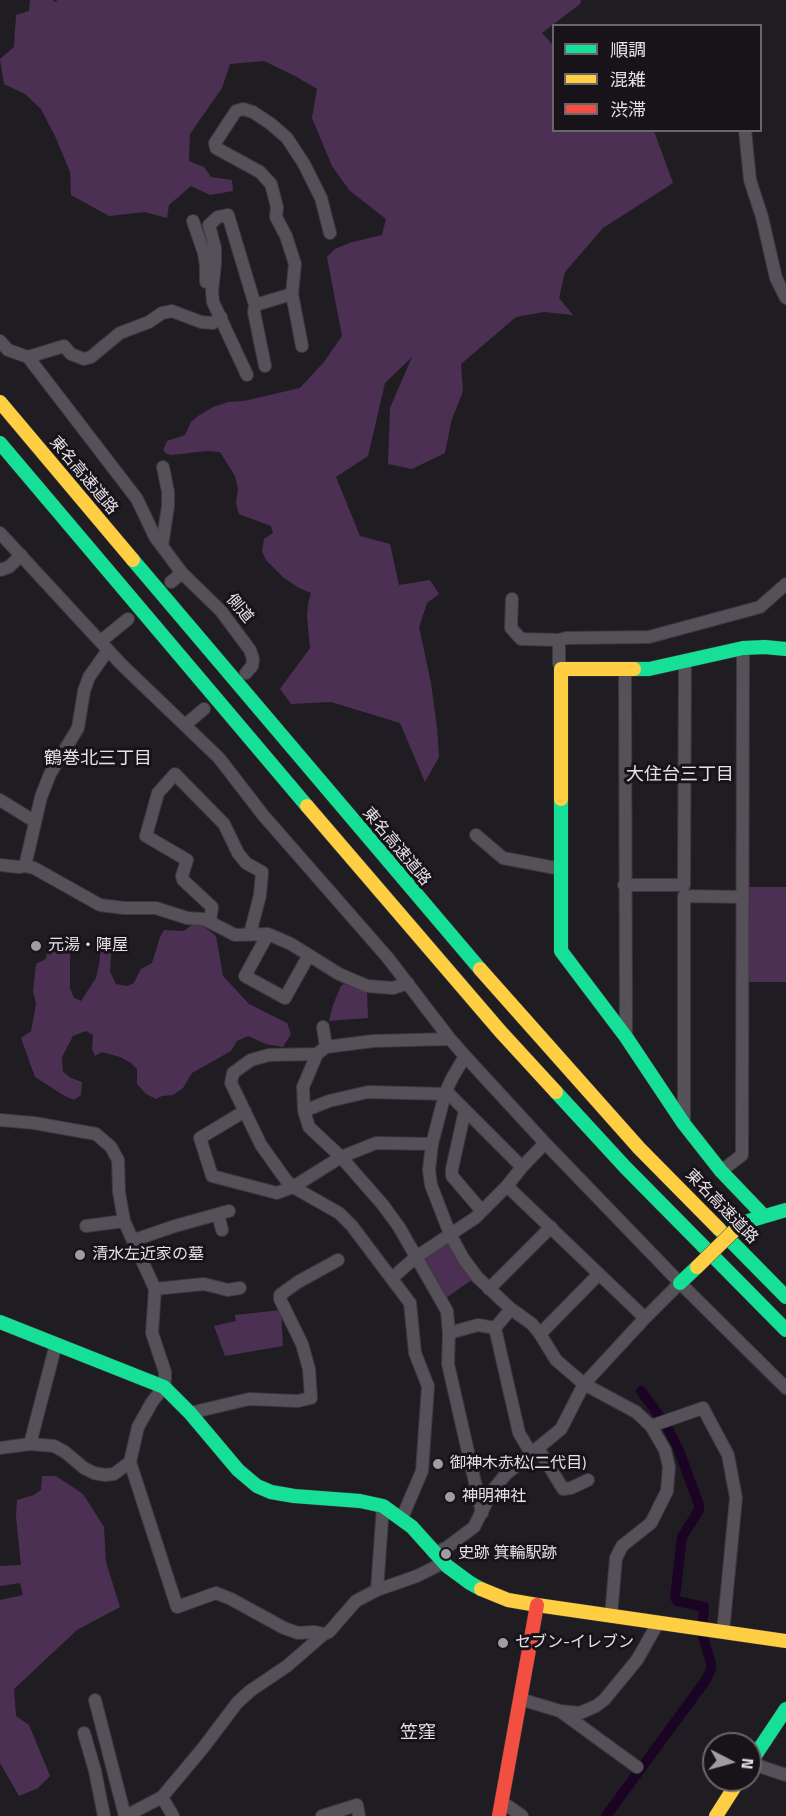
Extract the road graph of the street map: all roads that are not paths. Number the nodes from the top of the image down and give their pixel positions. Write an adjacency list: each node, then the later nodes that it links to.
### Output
1 (745, 132): 5 (street)
2 (193, 221): 6 (street)
3 (330, 233): 4 (street)
4 (292, 294): 7 (street); 9 (street)
5 (786, 298)
6 (213, 302): 7 (street); 8 (street)
7 (255, 305): 12 (street)
8 (221, 317): 11 (street); 13 (street)
9 (302, 346)
10 (3, 349): 11 (street)
11 (28, 357): 18 (street, 側道)
12 (265, 366)
13 (247, 375)
14 (0, 402): 84 (main road, 東名高速道路)
15 (0, 443): 89 (main road)
16 (163, 467): 18 (street)
17 (0, 533): 19 (street)
18 (162, 546): 21 (street, 側道)
19 (21, 555): 20 (street); 27 (street)
20 (0, 570)
21 (182, 573): 22 (street); 33 (street, 側道)
22 (171, 582)
23 (786, 584): 26 (street)
24 (512, 599): 26 (street)
25 (128, 619): 27 (street)
26 (559, 640): 31 (street)
27 (105, 646): 35 (street); 37 (street)
28 (743, 648): 29 (main road); 30 (main road); 43 (street)
29 (786, 649)
30 (685, 662): 32 (main road); 42 (street)
31 (561, 669): 32 (main road); 41 (main road)
32 (625, 669): 42 (street)
33 (246, 673)
34 (204, 709): 35 (street)
35 (185, 725): 48 (street)
36 (0, 800): 37 (street)
37 (34, 821): 40 (street)
38 (476, 835): 41 (street)
39 (0, 866): 40 (street)
40 (25, 866): 44 (street)
41 (561, 869): 50 (main road)
42 (624, 885): 50 (street)
43 (743, 897): 59 (street); 64 (street)
44 (210, 921): 45 (street); 45 (street)
45 (250, 934): 46 (street)
46 (268, 934): 47 (street); 47 (street)
47 (309, 955): 48 (street)
48 (408, 983): 51 (street)
49 (323, 1027): 52 (street)
50 (626, 1037): 59 (main road)
51 (450, 1039): 52 (street); 53 (street)
52 (321, 1050): 56 (street); 57 (street)
53 (465, 1056): 54 (street); 60 (street)
54 (445, 1094): 55 (street); 57 (street); 61 (street)
55 (465, 1110): 63 (street); 68 (street)
56 (245, 1111): 65 (street); 65 (street)
57 (304, 1111): 62 (street)
58 (0, 1120): 70 (street)
59 (684, 1124): 64 (main road)
60 (545, 1143): 63 (street); 80 (street)
61 (432, 1144): 62 (street); 74 (street)
62 (340, 1157): 65 (street); 76 (street)
63 (522, 1167): 66 (street)
64 (721, 1171): 69 (main road)
65 (293, 1186): 79 (street)
66 (507, 1186): 68 (street); 72 (street)
67 (786, 1210): 69 (main road)
68 (482, 1211): 74 (street)
69 (764, 1216): 80 (main road, bridge)
70 (124, 1221): 71 (street); 75 (street)
71 (86, 1226)
72 (551, 1227): 78 (street); 83 (street)
73 (222, 1230): 75 (street)
74 (450, 1234): 76 (street); 83 (street)
75 (134, 1240): 82 (street)
76 (416, 1257): 79 (street); 90 (street)
77 (338, 1260): 96 (street)
78 (599, 1274): 86 (street); 91 (street)
79 (392, 1278): 105 (street)
80 (680, 1282): 86 (street); 95 (street)
81 (240, 1288): 82 (street)
82 (154, 1289): 94 (street)
83 (489, 1289): 85 (street)
84 (786, 1297)
85 (511, 1309): 88 (street); 91 (street)
86 (645, 1318): 93 (street)
87 (0, 1322): 92 (main road)
88 (495, 1328): 90 (street); 100 (street)
89 (786, 1330)
90 (449, 1333): 104 (street)
91 (540, 1334): 93 (street)
92 (56, 1344): 94 (main road); 98 (street)
93 (584, 1384): 97 (street); 100 (street)
94 (164, 1387): 96 (main road); 101 (street)
95 (786, 1388)
96 (190, 1413): 103 (main road)
97 (651, 1426): 109 (street); 111 (street)
98 (30, 1444): 99 (street); 101 (street)
99 (0, 1448)
100 (535, 1451): 102 (street); 104 (street)
101 (130, 1462): 112 (street)
102 (588, 1480)
103 (383, 1506): 105 (main road); 107 (street)
104 (482, 1513): 106 (street)
105 (402, 1518): 106 (main road)
106 (438, 1558): 107 (street); 108 (main road)
107 (377, 1590): 112 (street)
108 (537, 1605): 109 (main road); 114 (main road)
109 (611, 1616): 110 (main road)
110 (658, 1623): 111 (main road); 117 (street)
111 (723, 1632): 113 (main road)
112 (324, 1634): 124 (street)
113 (786, 1641)
114 (520, 1699): 117 (street); 125 (main road)
115 (95, 1700): 127 (street)
116 (786, 1709): 119 (main road)
117 (560, 1711): 120 (street)
118 (84, 1733): 126 (street)
119 (762, 1745)
120 (637, 1767)
121 (762, 1767): 122 (street)
122 (786, 1775)
123 (731, 1792): 132 (main road)
124 (162, 1797): 127 (street); 128 (street)
125 (500, 1810): 131 (street)
126 (104, 1816)
127 (126, 1816)
128 (172, 1816)
129 (322, 1816): 130 (street)
130 (359, 1816)
131 (522, 1816)
132 (716, 1816)

